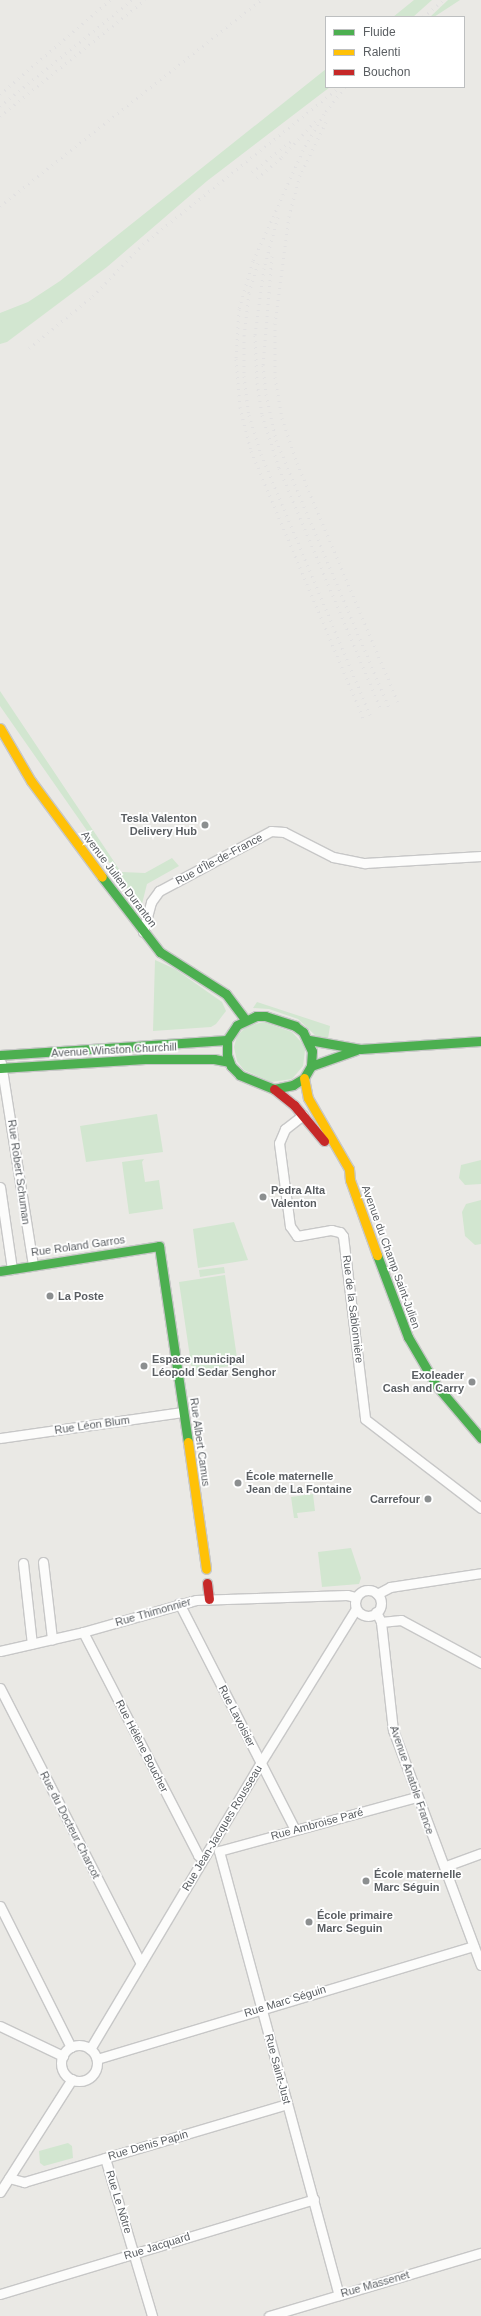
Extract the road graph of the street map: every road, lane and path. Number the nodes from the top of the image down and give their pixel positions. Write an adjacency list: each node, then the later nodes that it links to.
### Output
1 (0, 728): 3 (main road, Avenue Julien Duranton)
2 (481, 856): 3 (street, Rue d'Île-de-France)
3 (143, 932): 4 (main road, Avenue Julien Duranton)
4 (245, 1019): 5 (main road); 6 (main road)
5 (227, 1040): 9 (main road, Avenue Winston Churchill); 10 (main road)
6 (310, 1040): 8 (main road); 11 (main road)
7 (481, 1041): 8 (main road)
8 (360, 1049): 11 (main road)
9 (0, 1056): 12 (street, Rue Robert Schuman)
10 (229, 1062): 12 (main road, Avenue Winston Churchill); 14 (main road)
11 (311, 1066): 13 (main road)
12 (1, 1068): 19 (street, Rue Robert Schuman)
13 (304, 1078): 14 (main road); 16 (main road, Avenue du Champ Saint-Julien)
14 (274, 1089): 15 (main road, Avenue du Champ Saint-Julien)
15 (303, 1115): 16 (main road, Avenue du Champ Saint-Julien); 25 (street, Rue de la Sablonnière)
16 (350, 1180): 24 (main road, Avenue du Champ Saint-Julien)
17 (0, 1187): 20 (street, Rue Robert Schuman)
18 (159, 1246): 19 (main road, Rue Roland Garros); 22 (main road, Rue Albert Camus)
19 (33, 1265): 20 (main road, Rue Roland Garros)
20 (12, 1269): 21 (main road, Rue Roland Garros)
21 (0, 1271)
22 (183, 1410): 23 (street, Rue Léon Blum); 28 (main road, Rue Albert Camus)
23 (0, 1438)
24 (481, 1438)
25 (481, 1508)
26 (43, 1562): 39 (street)
27 (23, 1563): 40 (street)
28 (206, 1569)
29 (481, 1573): 31 (street)
30 (208, 1583): 33 (main road)
31 (377, 1594): 32 (street); 36 (street)
32 (356, 1597): 33 (street, Rue Thimonnier); 35 (street)
33 (209, 1599): 34 (street, Rue Thimonnier)
34 (179, 1603): 38 (street, Rue Thimonnier); 44 (street, Rue Lavoisier)
35 (356, 1609): 36 (street); 44 (street, Rue Jean-Jacques Rousseau)
36 (376, 1612): 37 (street, Avenue Anatole France)
37 (381, 1622): 42 (street); 45 (street, Avenue Anatole France)
38 (83, 1632): 39 (street, Rue Thimonnier); 49 (street, Rue Hélène Boucher)
39 (52, 1639): 40 (street, Rue Thimonnier)
40 (32, 1644): 41 (street, Rue Thimonnier)
41 (0, 1651)
42 (481, 1663)
43 (0, 1688): 53 (street, Rue du Docteur Charcot)
44 (261, 1762): 46 (street, Rue Lavoisier); 47 (street, Rue Jean-Jacques Rousseau)
45 (416, 1797): 46 (street, Rue Ambroise Paré); 50 (street, Avenue Anatole France)
46 (295, 1830): 47 (street, Rue Ambroise Paré)
47 (215, 1849): 49 (street, Rue Jean-Jacques Rousseau); 55 (street, Rue Saint-Just)
48 (481, 1853): 50 (street)
49 (203, 1859): 53 (street, Rue Jean-Jacques Rousseau)
50 (449, 1865): 52 (street, Avenue Anatole France)
51 (0, 1906): 57 (street)
52 (474, 1946): 54 (street, Avenue Anatole France); 55 (street, Rue Marc Séguin)
53 (141, 1963): 58 (street, Rue Jean-Jacques Rousseau)
54 (481, 1965)
55 (261, 2008): 60 (street, Rue Marc Séguin); 62 (street, Rue Saint-Just)
56 (0, 2026): 59 (street)
57 (71, 2047): 58 (street); 59 (street)
58 (90, 2048): 60 (street)
59 (63, 2056): 61 (street)
60 (97, 2059): 61 (street)
61 (72, 2079): 64 (street)
62 (287, 2104): 63 (street, Rue Denis Papin); 66 (street, Rue Saint-Just)
63 (105, 2158): 64 (street, Rue Denis Papin); 67 (street, Rue Le Nôtre)
64 (9, 2178): 65 (street)
65 (0, 2192)
66 (314, 2199): 67 (street, Rue Jacquard); 70 (street, Rue Saint-Just)
67 (134, 2253): 69 (street, Rue Jacquard); 71 (street, Rue Le Nôtre)
68 (481, 2253): 70 (street, Rue Massenet)
69 (0, 2294)
70 (339, 2295): 72 (street, Rue Massenet)
71 (152, 2316)
72 (269, 2316)

